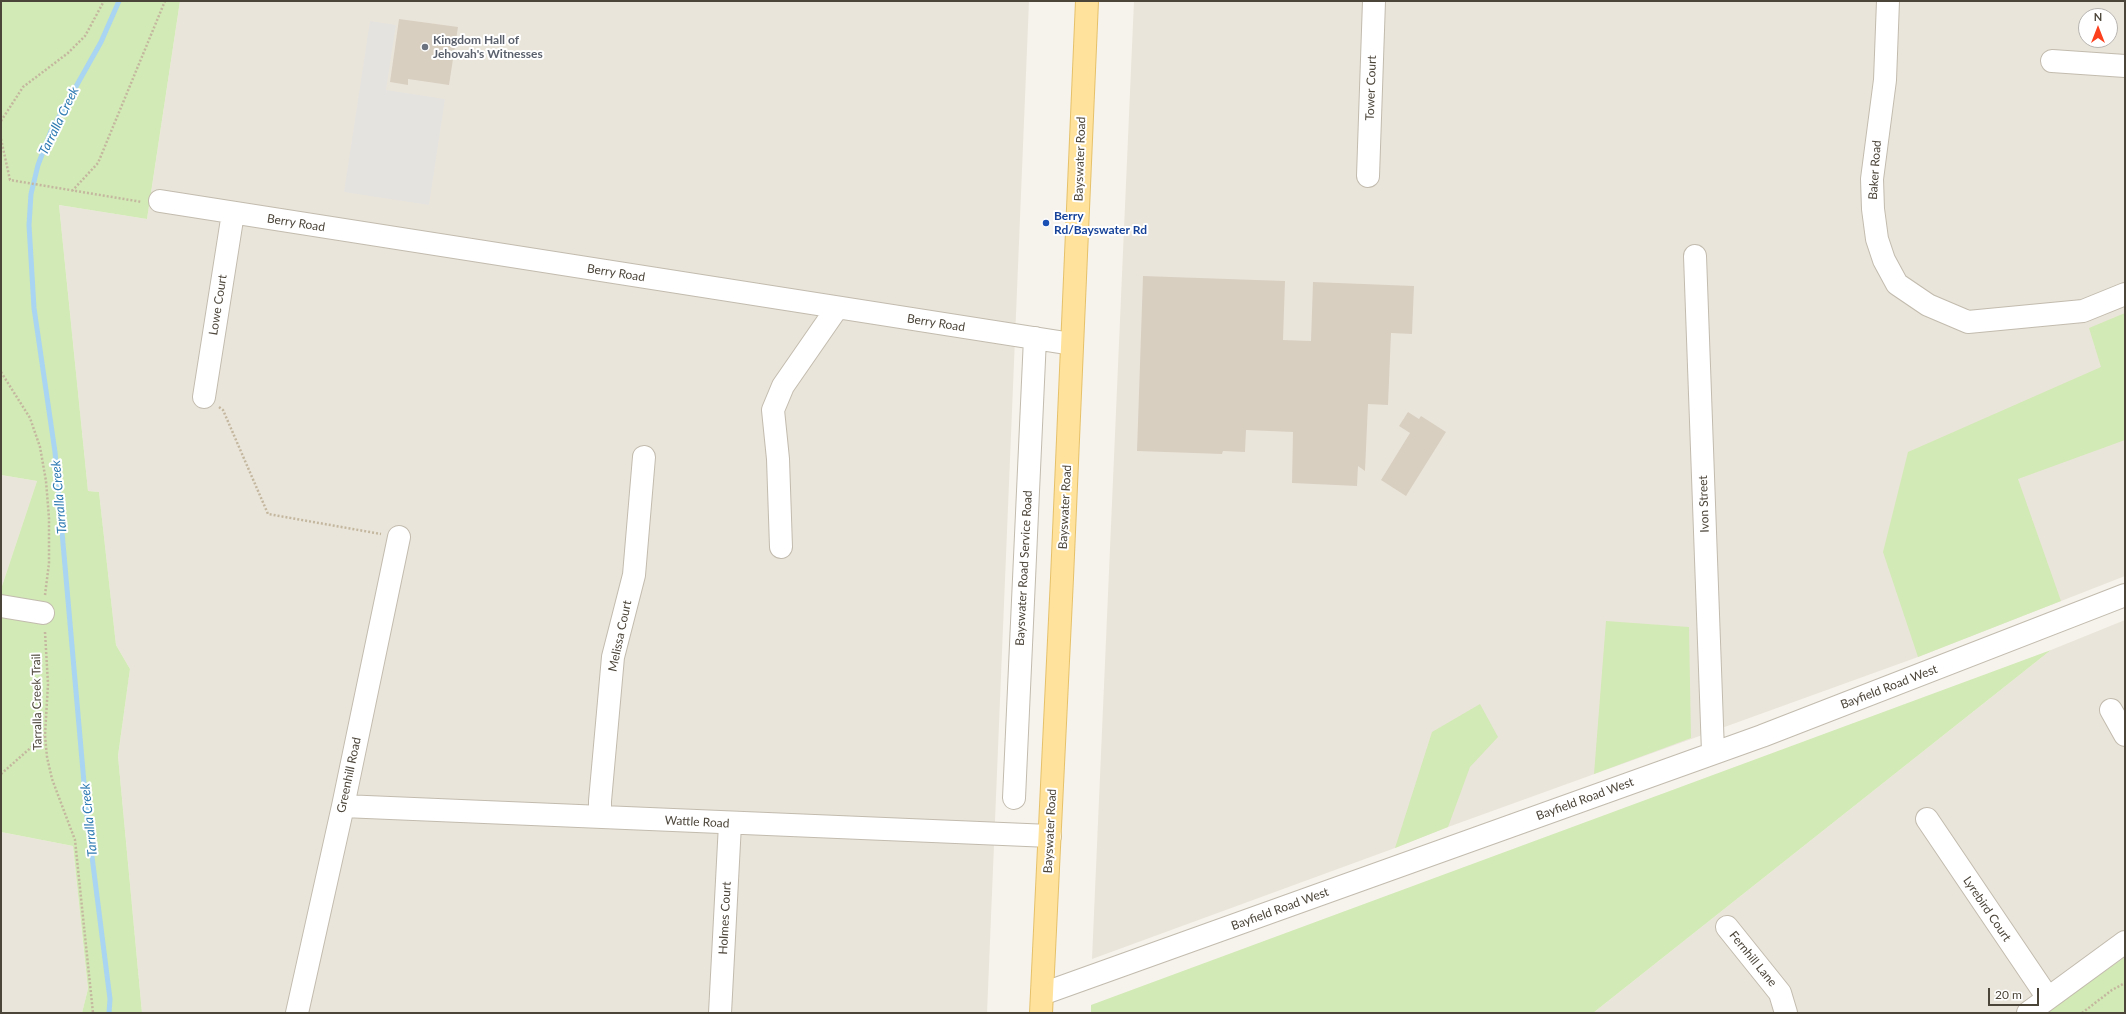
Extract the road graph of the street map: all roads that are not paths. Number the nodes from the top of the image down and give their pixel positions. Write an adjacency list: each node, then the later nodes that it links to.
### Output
1 (1087, 1): 13 (main road, Bayswater Road)
2 (1374, 1): 6 (street, Tower Court)
3 (1888, 1): 10 (street, Baker Road)
4 (2052, 61): 5 (street)
5 (2125, 66)
6 (1368, 176)
7 (154, 202): 8 (street, Berry Road)
8 (233, 213): 11 (street, Berry Road); 14 (street, Lowe Court)
9 (1695, 256): 23 (street, Ivon Street)
10 (2125, 294)
11 (837, 308): 12 (street, Berry Road); 17 (street)
12 (1035, 338): 13 (street, Berry Road); 24 (street, Bayswater Road Service Road)
13 (1072, 344): 29 (main road, Bayswater Road)
14 (204, 397)
15 (644, 457): 26 (street, Melissa Court)
16 (399, 537): 25 (street, Greenhill Road)
17 (781, 547)
18 (2125, 595): 23 (street, Bayfield Road West)
19 (1, 606): 20 (street)
20 (43, 613)
21 (2111, 710): 22 (street)
22 (2125, 735)
23 (1714, 752): 33 (street, Bayfield Road West)
24 (1014, 798)
25 (343, 806): 26 (street, Wattle Road); 34 (street, Greenhill Road)
26 (600, 816): 28 (street, Wattle Road)
27 (1927, 819): 32 (street, Lyrebird Court)
28 (730, 824): 29 (street, Wattle Road); 35 (street, Holmes Court)
29 (1050, 836): 33 (main road, Bayswater Road)
30 (1728, 927): 36 (street, Fernhill Lane)
31 (2125, 942): 32 (street)
32 (2048, 998): 37 (street)
33 (1041, 1003)
34 (297, 1013)
35 (720, 1013)
36 (1786, 1013)
37 (2028, 1013)

